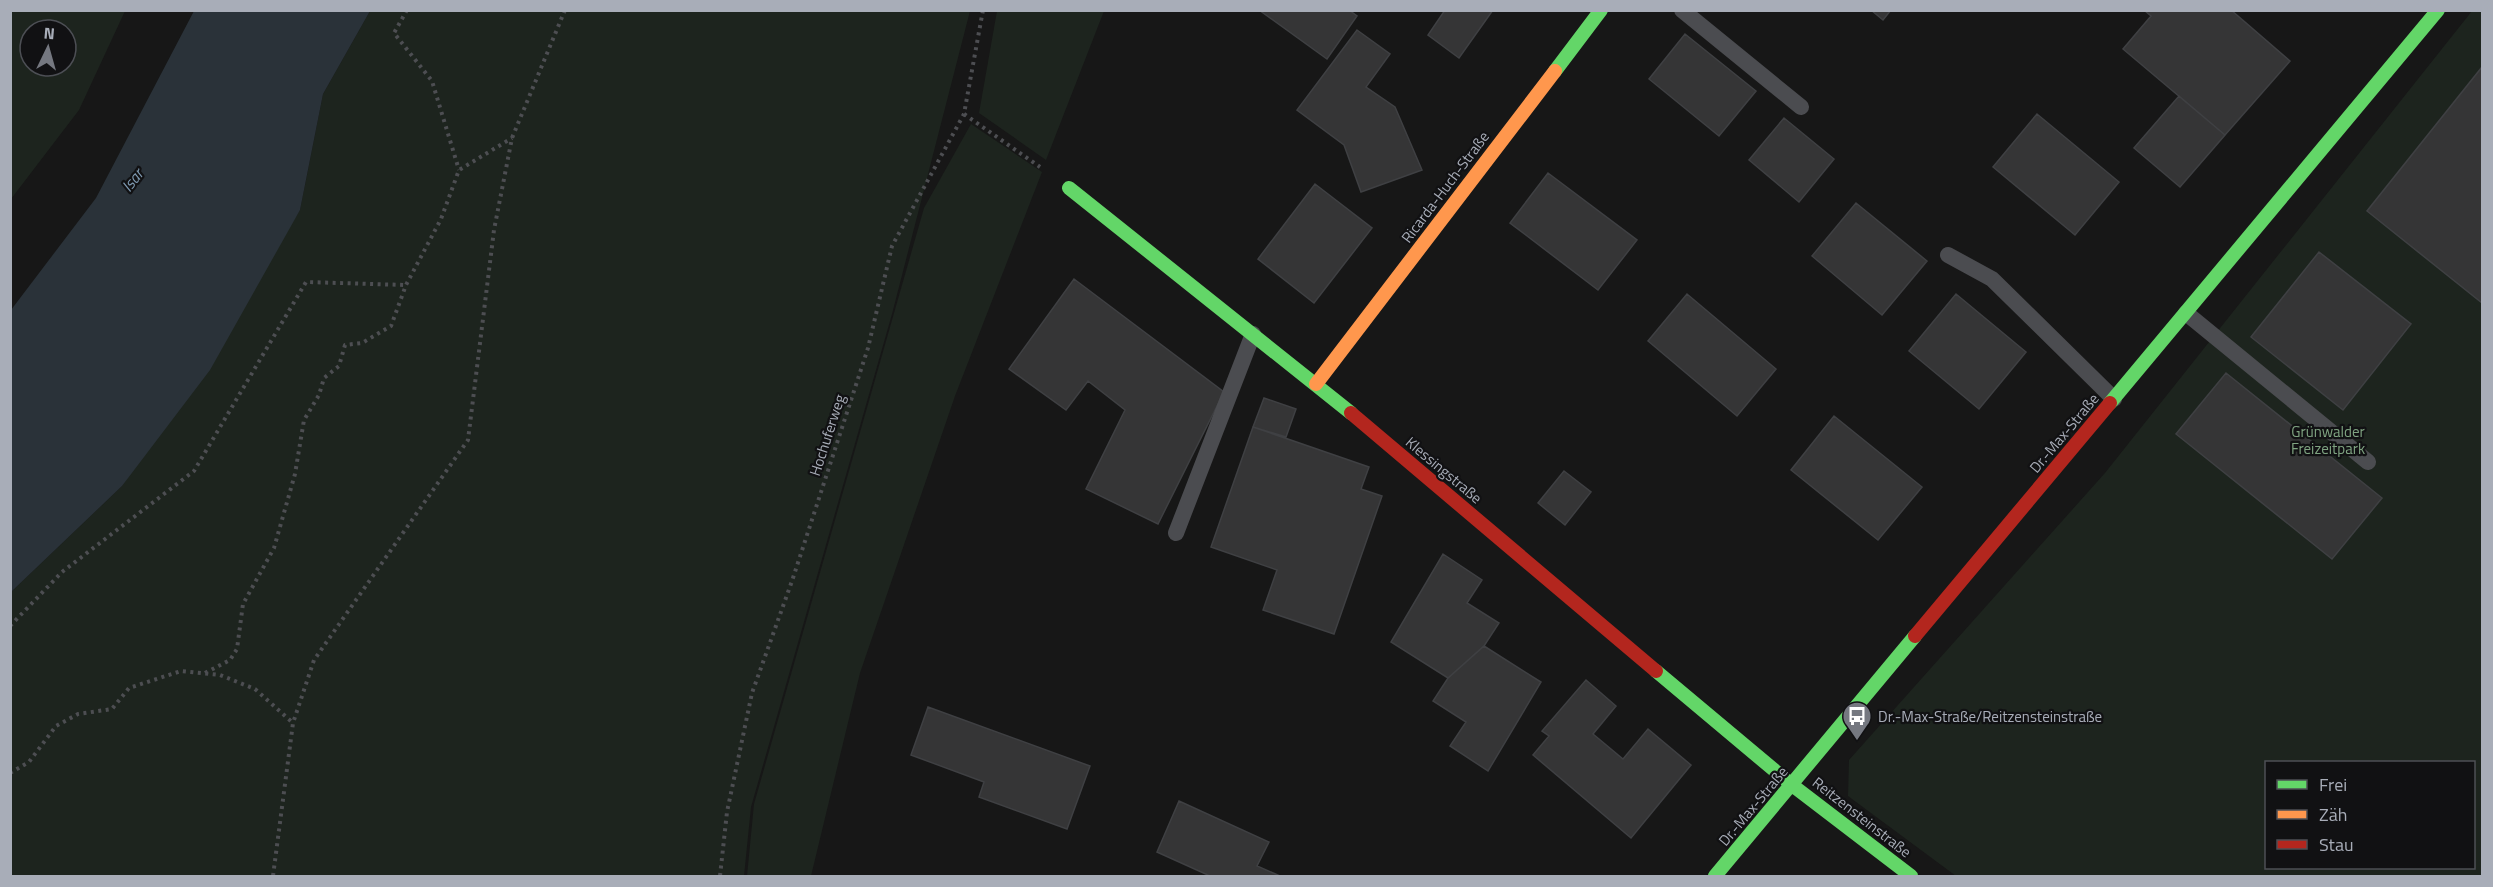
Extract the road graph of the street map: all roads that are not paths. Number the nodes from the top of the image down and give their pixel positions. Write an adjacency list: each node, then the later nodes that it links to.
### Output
1 (1601, 10): 9 (street, Ricarda-Huch-Straße)
2 (1682, 10): 4 (lane)
3 (2438, 10): 7 (street, Dr.-Max-Straße)
4 (1801, 107)
5 (1069, 188): 8 (street, Klessingstraße)
6 (1948, 255): 10 (lane)
7 (2186, 313): 10 (street, Dr.-Max-Straße); 11 (lane)
8 (1253, 334): 9 (street, Klessingstraße); 12 (lane)
9 (1316, 384): 13 (street, Klessingstraße)
10 (2114, 399): 13 (street, Dr.-Max-Straße)
11 (2368, 462)
12 (1176, 533)
13 (1792, 784): 14 (street, Dr.-Max-Straße); 15 (street, Reitzensteinstraße)
14 (1715, 876)
15 (1911, 876)

